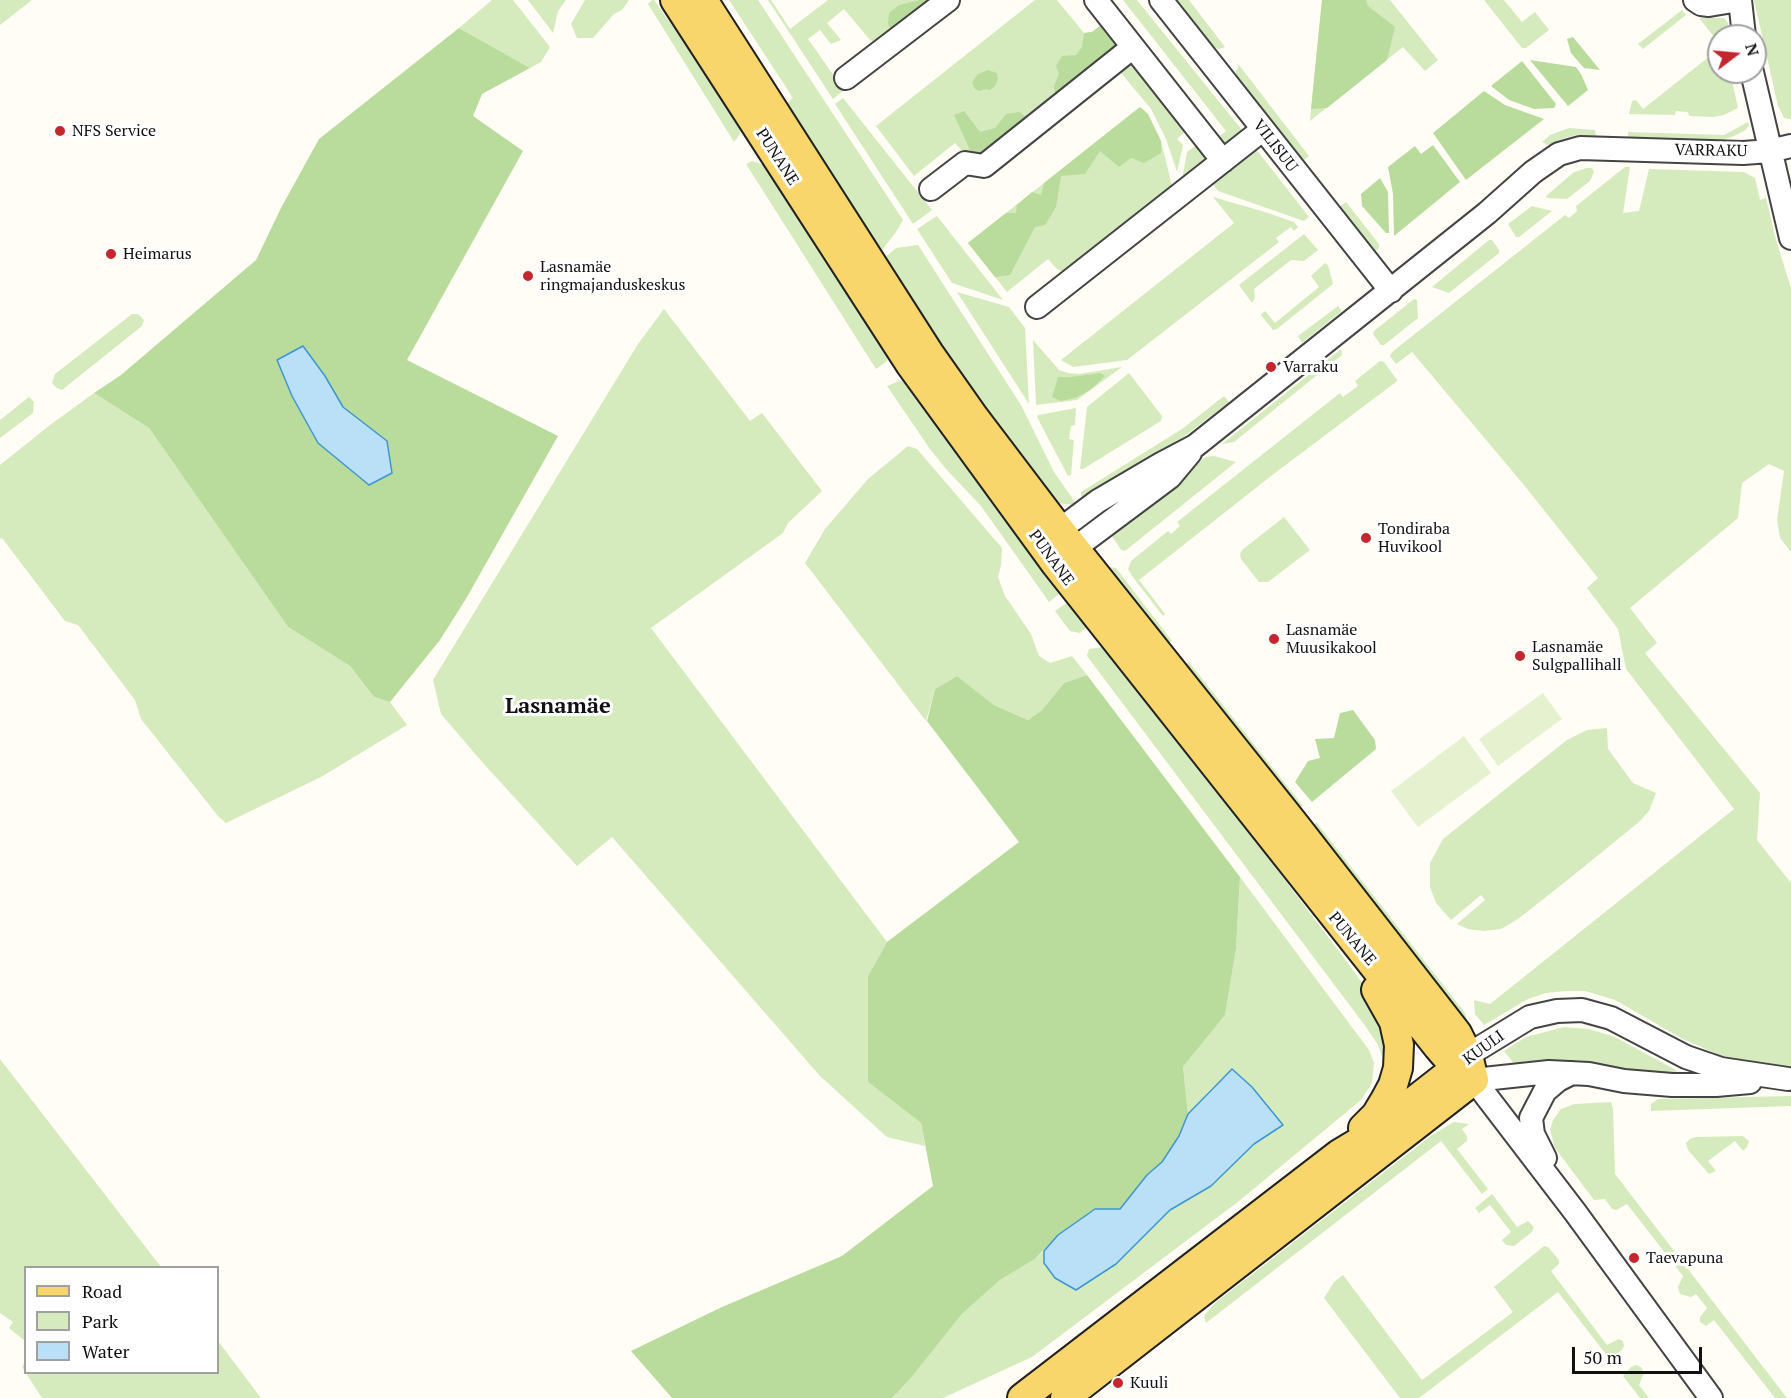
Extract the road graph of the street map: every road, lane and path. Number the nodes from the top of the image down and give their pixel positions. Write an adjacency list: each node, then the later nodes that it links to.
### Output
1 (675, 0): 19 (main road, PUNANE)
2 (703, 0): 19 (main road, PUNANE)
3 (948, 0): 10 (street)
4 (1096, 0): 9 (street)
5 (1161, 0): 12 (street, VILISUU)
6 (1695, 0): 7 (street)
7 (1739, 0): 8 (street)
8 (1742, 24)
9 (1133, 47): 14 (street); 15 (street)
10 (846, 78)
11 (1756, 84): 13 (street)
12 (1262, 130): 14 (street); 17 (street, VILISUU)
13 (1780, 148): 16 (street); 17 (street, VARRAKU)
14 (1223, 161): 18 (street)
15 (931, 189)
16 (1791, 238)
17 (1391, 291): 19 (street, VARRAKU)
18 (1037, 306)
19 (1057, 546): 20 (main road, PUNANE); 21 (main road, PUNANE)
20 (1334, 918): 21 (main road, PUNANE); 24 (main road)
21 (1466, 1068): 22 (street, KUULI); 23 (street, KUULI); 24 (main road, KUULI); 25 (street, PUNANE); 27 (main road, KUULI)
22 (1572, 1073): 23 (street, KUULI); 25 (street)
23 (1790, 1079)
24 (1339, 1154): 26 (main road, KUULI)
25 (1575, 1212): 28 (street, PUNANE)
26 (1022, 1398)
27 (1065, 1398)
28 (1711, 1398)

